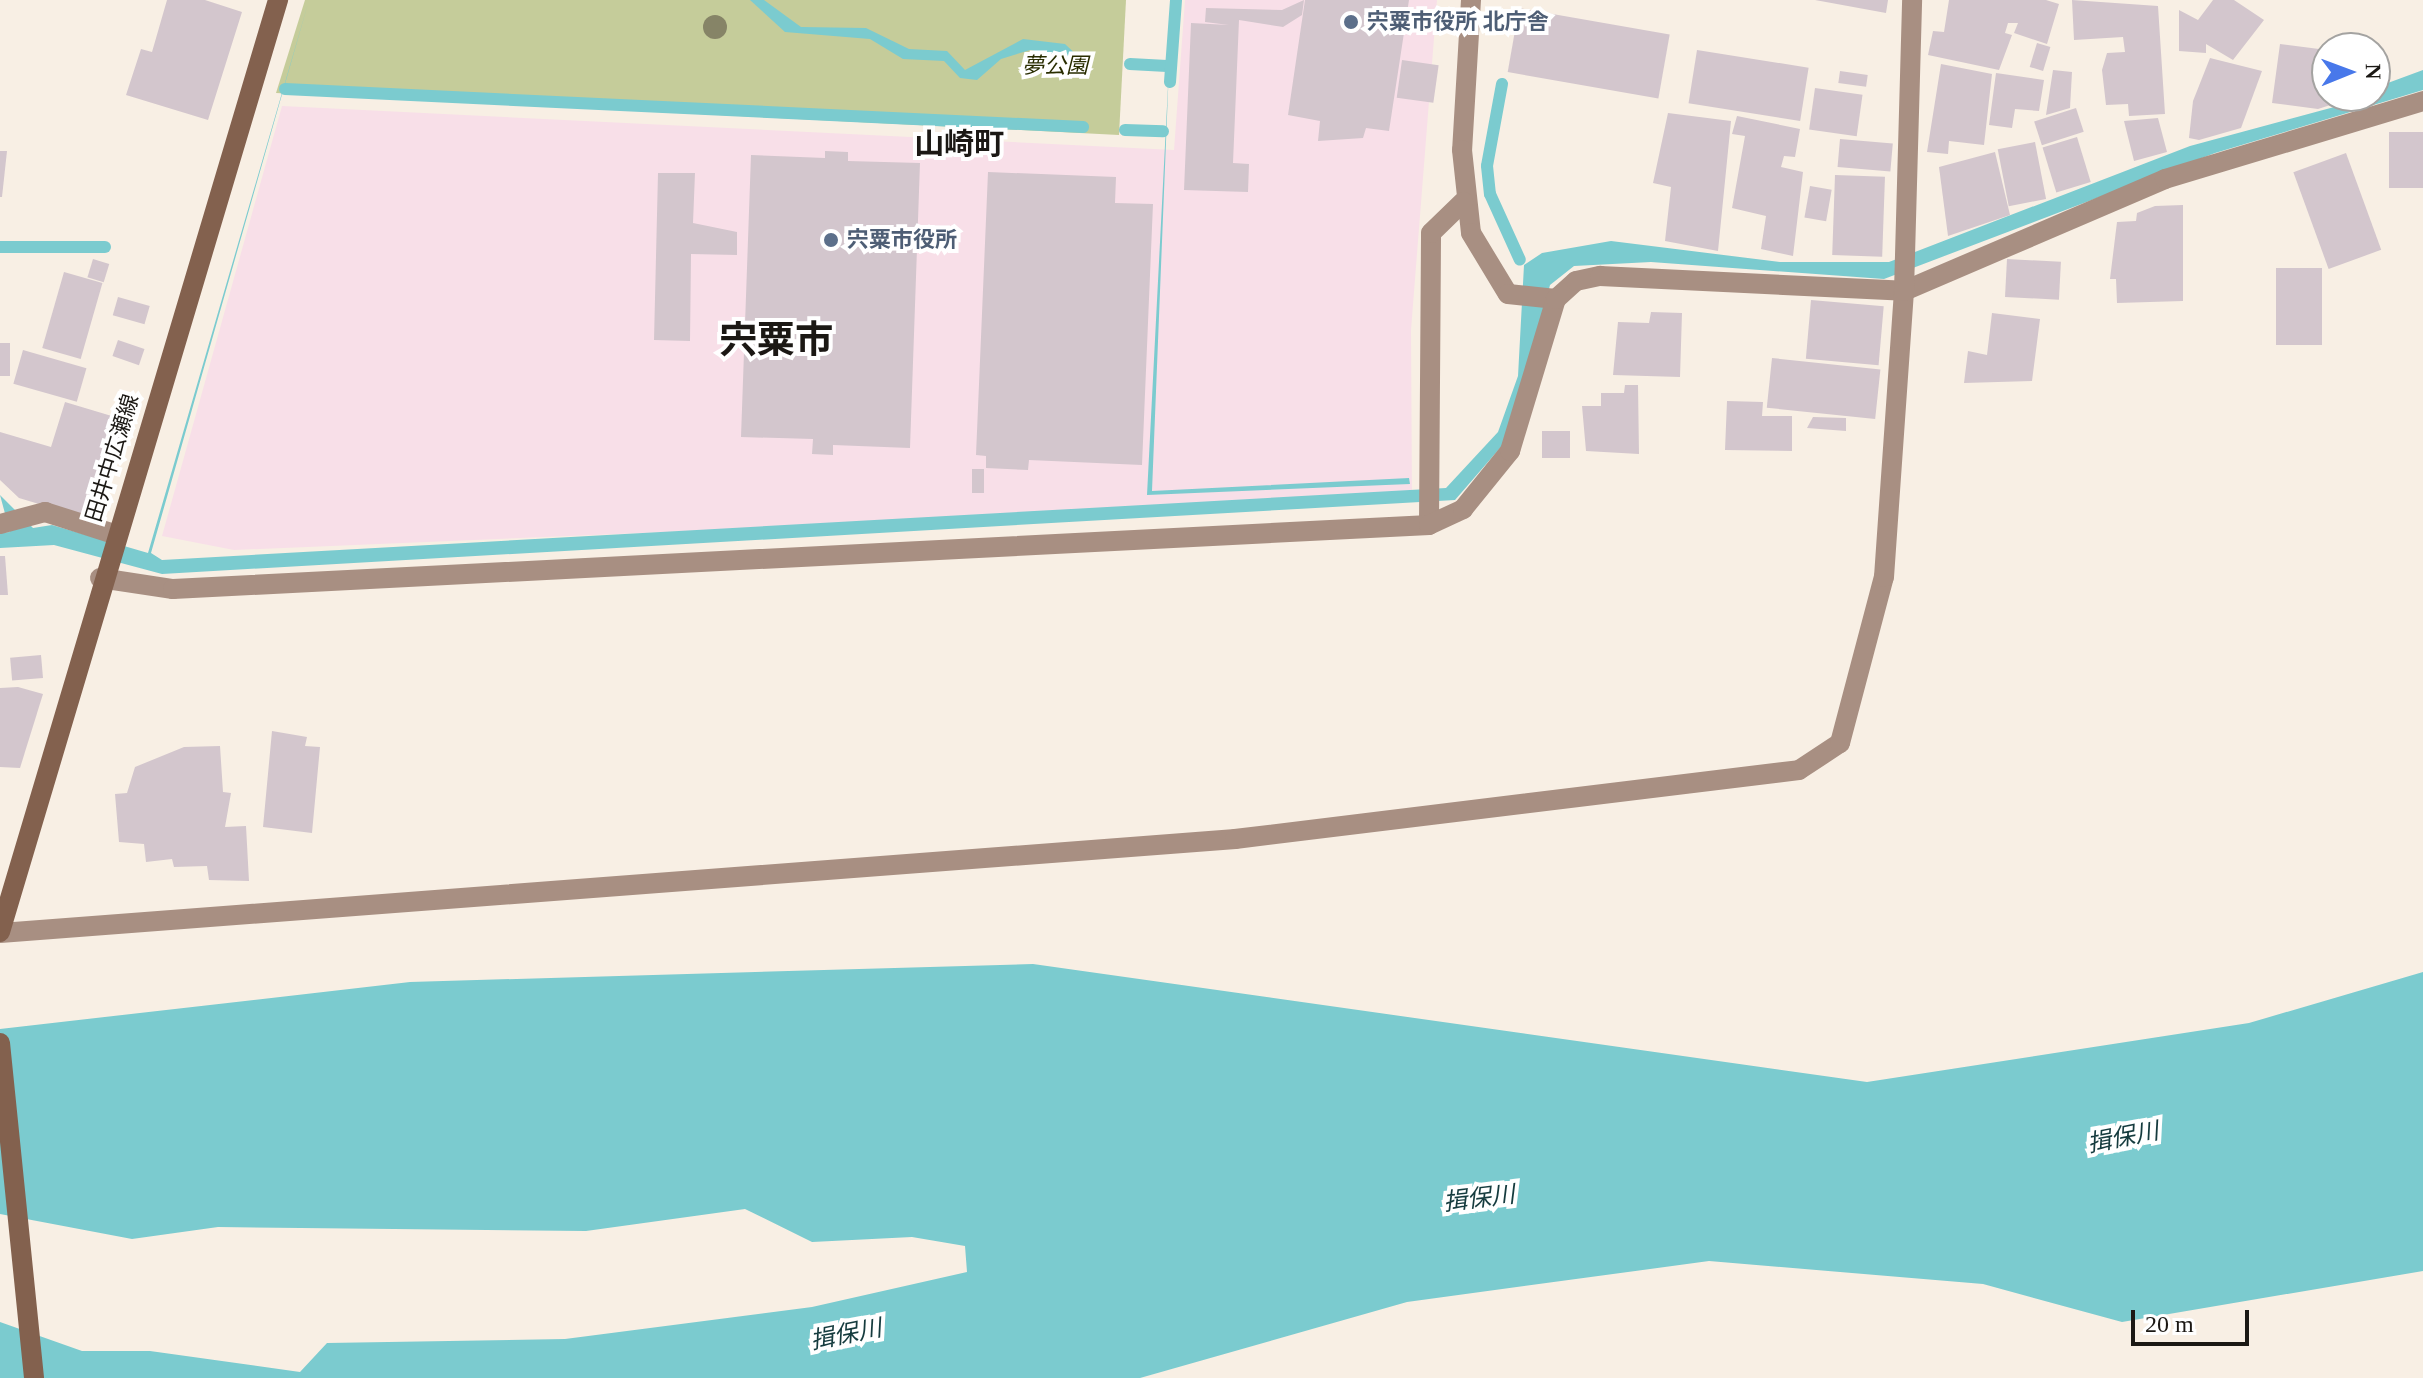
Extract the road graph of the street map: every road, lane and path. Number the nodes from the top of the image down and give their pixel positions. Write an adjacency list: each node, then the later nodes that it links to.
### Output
1 (278, 0): 10 (main road, 田井中広瀬線)
2 (1471, 0): 5 (street)
3 (1912, 0): 6 (street)
4 (2423, 101): 6 (street)
5 (1463, 202): 7 (street); 9 (street)
6 (1904, 291): 7 (street); 12 (street)
7 (1556, 299): 9 (street)
8 (0, 524): 10 (street)
9 (1429, 525): 11 (street)
10 (114, 534): 11 (main road, 田井中広瀬線)
11 (100, 578): 12 (main road, 田井中広瀬線)
12 (0, 932)
13 (0, 1043): 14 (main road)
14 (34, 1378)

